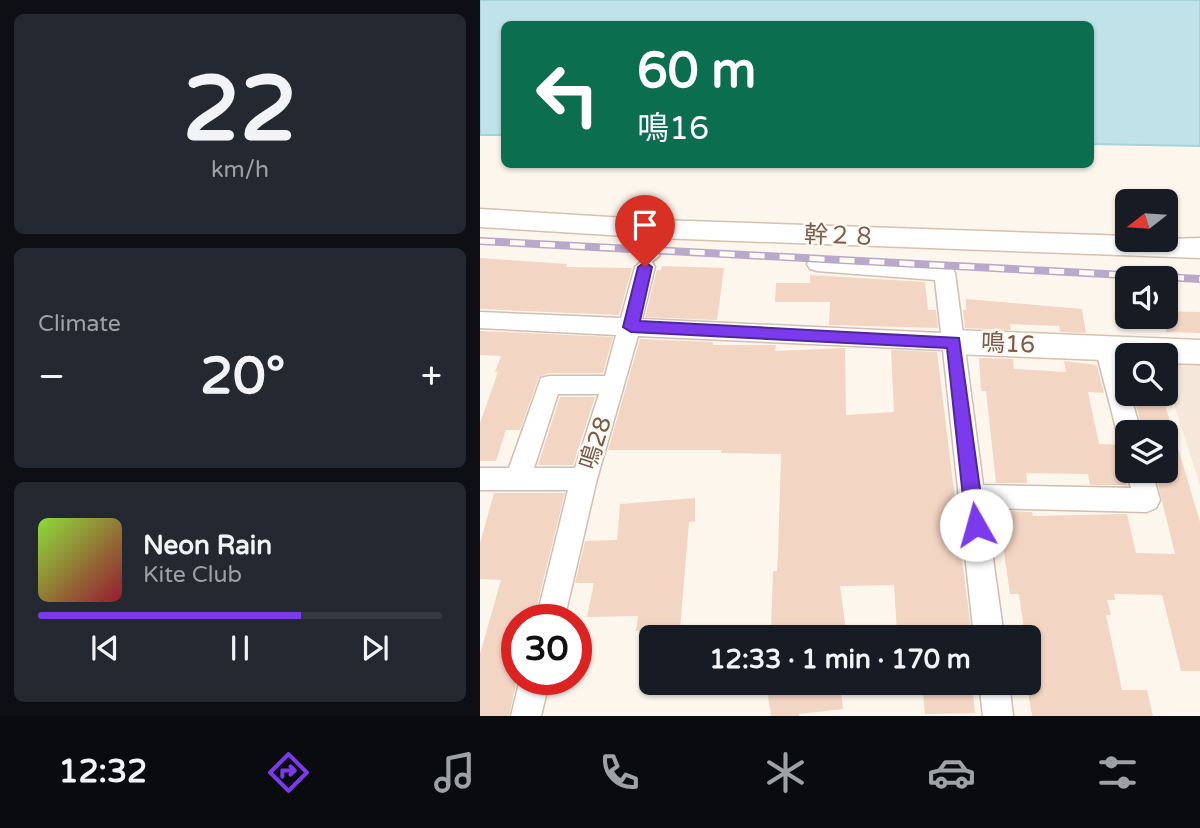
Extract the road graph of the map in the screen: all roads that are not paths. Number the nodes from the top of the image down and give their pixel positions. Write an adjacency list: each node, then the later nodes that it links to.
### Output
1 (480, 218): 2 (street, 幹２８)
2 (658, 229): 3 (street, 幹２８); 6 (street, 鳴28)
3 (1200, 248)
4 (817, 264): 7 (street)
5 (480, 320): 6 (street, 鳴16)
6 (631, 327): 7 (street, 鳴16); 10 (street, 鳴28)
7 (954, 342): 8 (street, 鳴16); 16 (street)
8 (1106, 347): 9 (street, 鳴16); 11 (street)
9 (1200, 352)
10 (614, 385): 13 (street); 14 (street, 鳴28)
11 (1126, 420)
12 (480, 479): 13 (street)
13 (518, 479): 14 (street)
14 (584, 479): 17 (street, 鳴28)
15 (1142, 483): 16 (street)
16 (972, 496): 18 (street)
17 (554, 604)
18 (988, 625)
19 (531, 695): 21 (street)
20 (996, 695): 22 (street)
21 (526, 716)
22 (998, 716)

